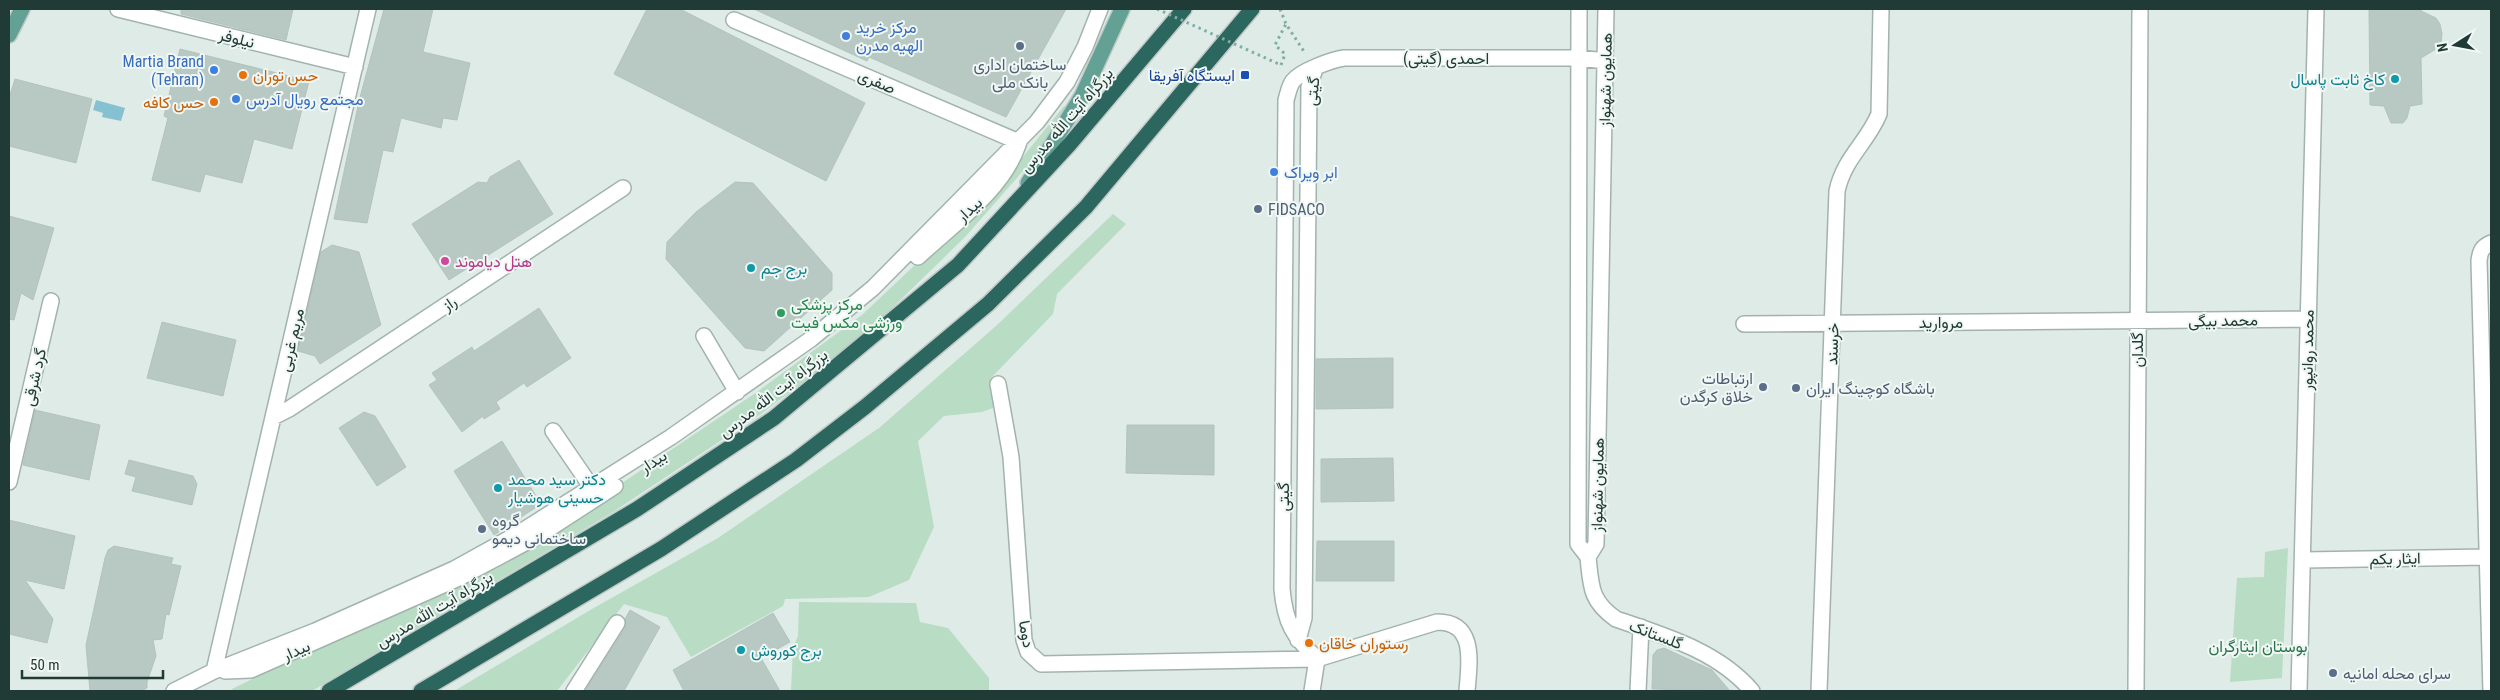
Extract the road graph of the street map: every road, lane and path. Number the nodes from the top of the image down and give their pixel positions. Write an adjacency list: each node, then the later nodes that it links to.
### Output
1 (22, 9): 18 (main road)
2 (118, 9): 21 (street, نیلوفر)
3 (368, 9): 21 (street, مریم غربی)
4 (1100, 9): 23 (street, بیدار)
5 (1122, 9): 25 (main road)
6 (1157, 9): 17 (path, bridge)
7 (1184, 9): 25 (highway, بزرگراه آیت الله مدرس)
8 (1259, 9): 15 (main road)
9 (1280, 9): 17 (path)
10 (1579, 9): 19 (street, همایون شهنواز)
11 (1606, 9): 20 (street, همایون شهنواز)
12 (1881, 9): 30 (street, خرسند)
13 (2140, 9): 29 (street, گلدان)
14 (2316, 9): 28 (street, محمد روانپور)
15 (1247, 15): 49 (highway)
16 (734, 20): 23 (street, صفری)
17 (1286, 24): 22 (path)
18 (9, 35)
19 (1579, 58): 20 (street); 22 (street, احمدی (گیتی)); 39 (street, همایون شهنواز)
20 (1605, 60): 39 (street, همایون شهنواز)
21 (355, 67): 35 (street, مریم غربی)
22 (1315, 69): 44 (street, گیتی); 44 (street, گیتی)
23 (1019, 142): 34 (street, بیدار); 46 (street, بیدار)
24 (623, 188): 35 (street, راز)
25 (1004, 218): 48 (highway, بزرگراه آیت الله مدرس)
26 (2488, 244): 40 (street)
27 (51, 301): 37 (street, گرد شرقی)
28 (2308, 319): 29 (street, محمد بيگی); 41 (street, محمد روانپور)
29 (2138, 321): 30 (street, مروارید); 56 (street, گلدان)
30 (1833, 323): 31 (street, مروارید); 55 (street, خرسند)
31 (1744, 324)
32 (704, 336): 34 (street)
33 (998, 384): 45 (street, دوما)
34 (737, 392): 38 (street, بیدار)
35 (273, 417): 46 (street, مریم غربی)
36 (553, 431): 38 (street)
37 (9, 482)
38 (592, 488): 46 (street, بیدار)
39 (1592, 551): 43 (street, گلستانک)
40 (2487, 557): 41 (street, ایثار یکم); 58 (street)
41 (2304, 560): 57 (street, محمد روانپور)
42 (617, 623): 50 (street)
43 (1641, 627): 53 (street); 54 (street, گلستانک)
44 (1298, 640): 45 (street, گیتی)
45 (1317, 659): 51 (street); 52 (street, دوما)
46 (214, 671): 47 (street, بیدار)
47 (174, 691)
48 (329, 691)
49 (421, 691)
50 (574, 691)
51 (1312, 691)
52 (1467, 691)
53 (1638, 691)
54 (1752, 691)
55 (1819, 691)
56 (2136, 691)
57 (2299, 691)
58 (2490, 691)

